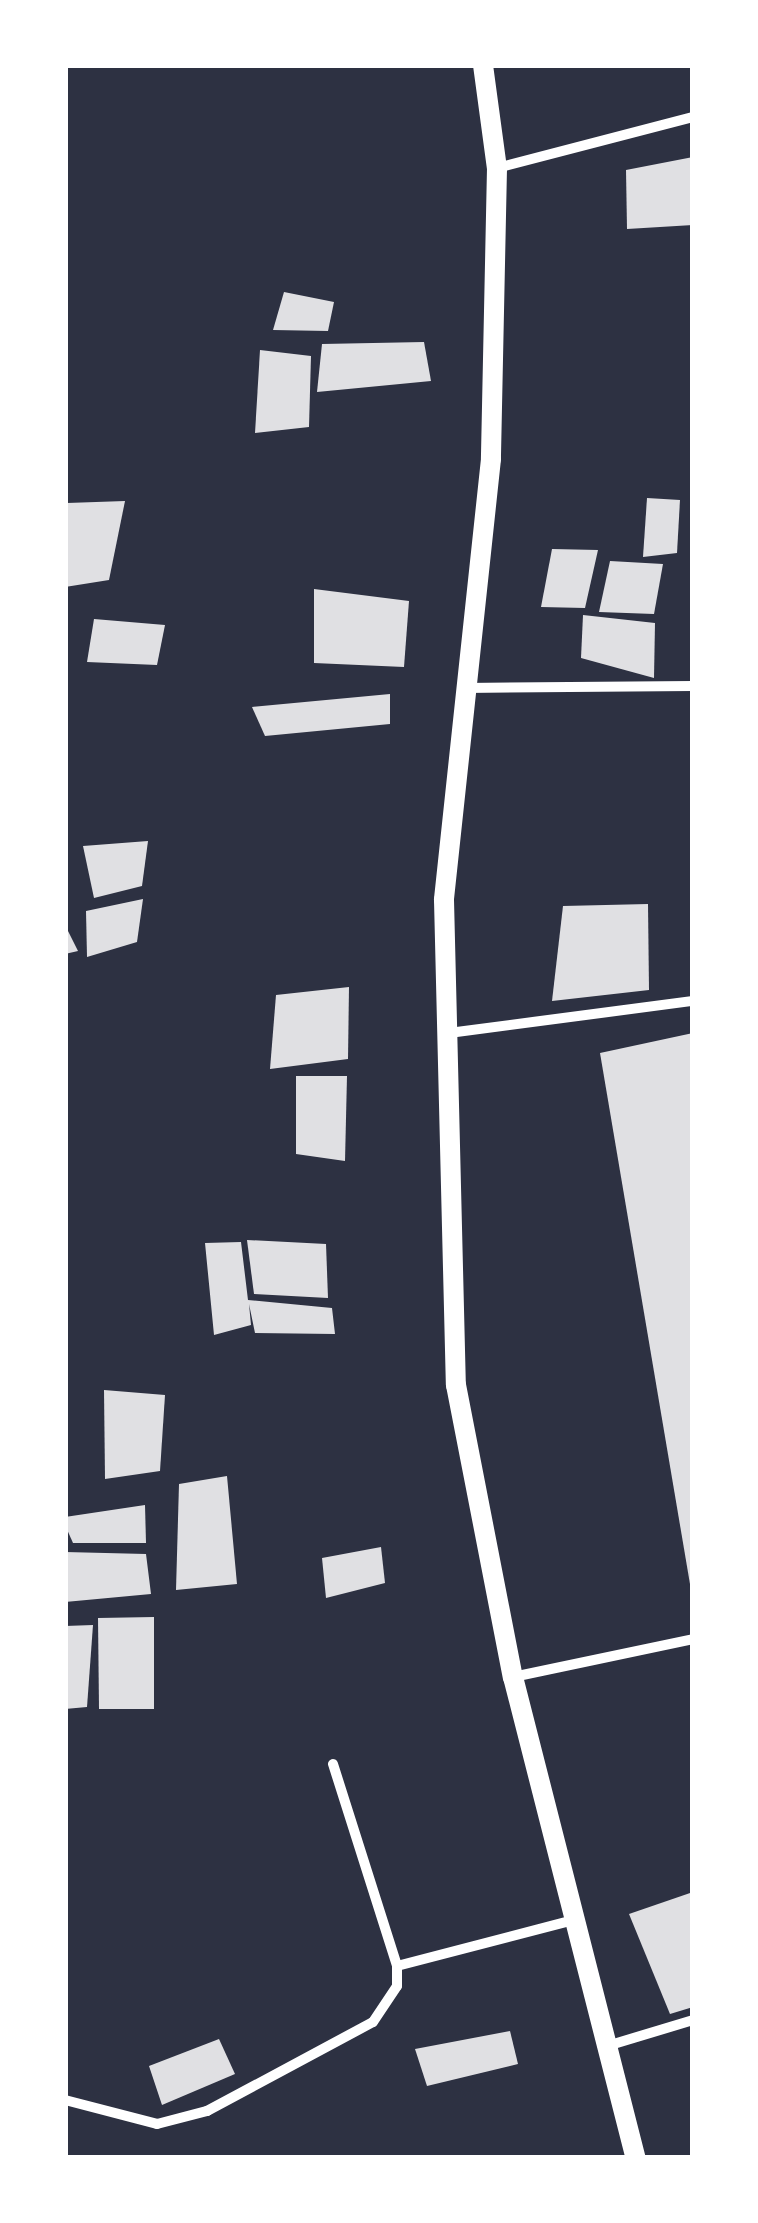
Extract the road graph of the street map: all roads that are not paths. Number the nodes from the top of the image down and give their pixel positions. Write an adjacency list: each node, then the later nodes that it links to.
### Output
1 (482, 65): 3 (main road)
2 (693, 116): 3 (street)
3 (497, 168): 5 (main road)
4 (693, 686): 5 (street)
5 (463, 688): 7 (main road)
6 (693, 1000): 7 (street)
7 (449, 1033): 9 (main road)
8 (693, 1639): 9 (street)
9 (513, 1677): 11 (main road)
10 (333, 1764): 12 (street)
11 (572, 1920): 12 (street); 14 (main road)
12 (397, 1966): 15 (street)
13 (693, 2020): 14 (street)
14 (608, 2046): 16 (main road)
15 (65, 2100)
16 (636, 2158)

